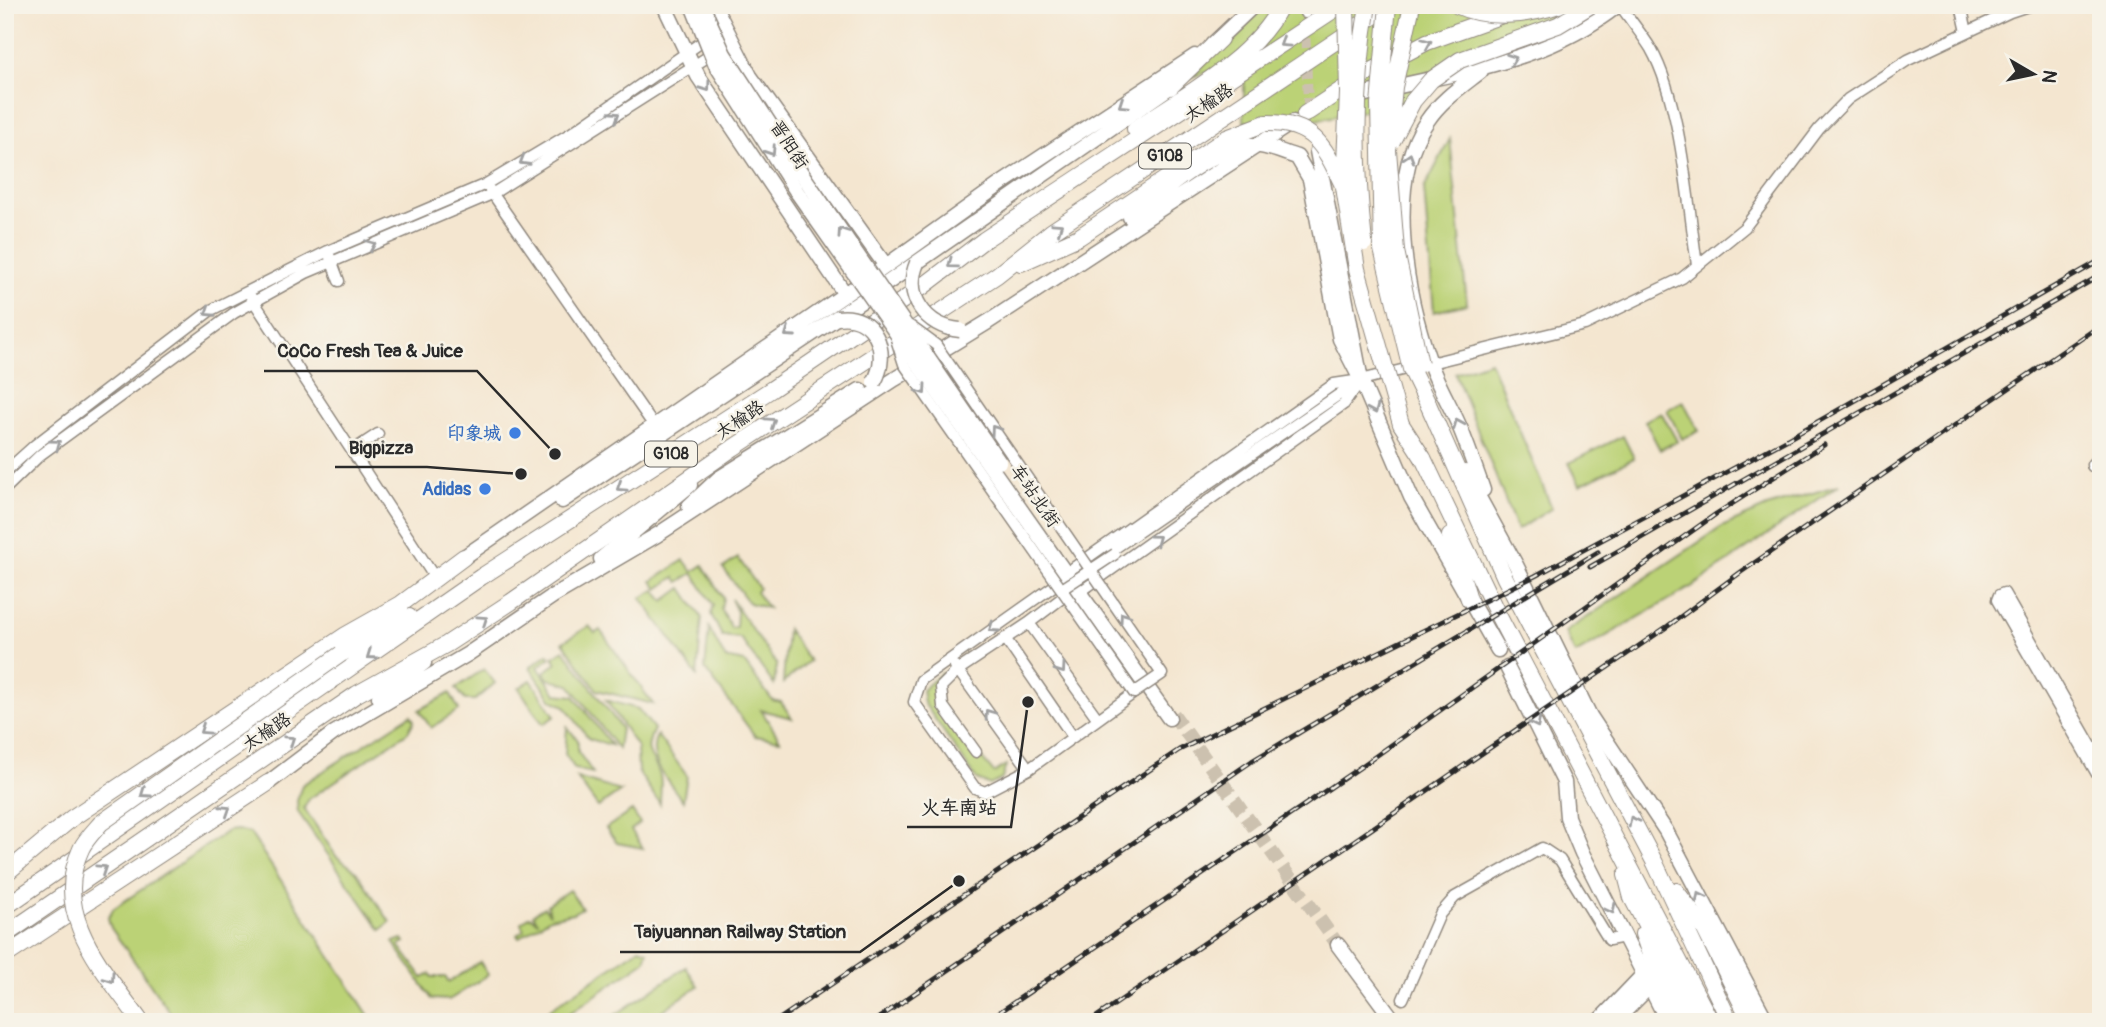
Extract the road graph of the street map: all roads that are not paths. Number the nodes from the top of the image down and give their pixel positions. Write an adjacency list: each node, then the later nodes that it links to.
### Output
1 (664, 5): 21 (main road)
2 (692, 5): 40 (main road, 晋阳街, one-way to 40, bridge)
3 (702, 5): 40 (main road, 晋阳街, one-way to 3, bridge)
4 (714, 5): 17 (main road)
5 (1254, 5): 19 (main road)
6 (1281, 5): 32 (highway)
7 (1343, 5): 30 (highway, bridge); 32 (highway, 太榆路 / G108, one-way to 32)
8 (1410, 5): 15 (highway, 太榆路); 27 (highway, bridge)
9 (1456, 5): 11 (highway, bridge)
10 (1529, 5): 25 (highway, one-way to 10)
11 (1559, 5)
12 (1591, 5): 27 (highway, bridge)
13 (1961, 5): 18 (street)
14 (2031, 5): 18 (street)
15 (1381, 7): 37 (highway, 太榆路 / G108, one-way to 15); 50 (highway, bridge); 55 (highway, bridge)
16 (1621, 7): 23 (main road, one-way to 16); 35 (street)
17 (724, 28): 20 (main road); 21 (street)
18 (1967, 32): 35 (street)
19 (1220, 39): 24 (highway); 36 (main road, one-way to 36)
20 (731, 44): 22 (street); 36 (main road)
21 (685, 51): 22 (main road); 29 (street, one-way to 29)
22 (691, 65): 31 (street, one-way to 22); 41 (main road, one-way to 41)
23 (1483, 70): 25 (main road); 47 (main road, one-way to 23)
24 (1170, 87): 34 (main road)
25 (1305, 114): 26 (main road)
26 (1254, 145): 45 (main road); 48 (main road); 59 (main road)
27 (1388, 150): 50 (highway, bridge)
28 (1317, 152): 48 (main road)
29 (486, 184): 31 (street); 33 (street)
30 (1344, 187): 37 (highway, bridge); 55 (highway, bridge)
31 (492, 194): 33 (street, one-way to 31); 51 (street)
32 (984, 240): 62 (highway, 太榆路 / G108, one-way to 62)
33 (330, 257): 38 (street); 39 (street); 42 (street)
34 (917, 263): 40 (main road); 45 (main road, bridge)
35 (1697, 265): 47 (street)
36 (886, 266): 41 (main road)
37 (997, 275): 53 (highway, 太榆路 / G108, one-way to 37)
38 (339, 281)
39 (248, 291): 42 (street); 56 (street, one-way to 56)
40 (875, 292): 43 (main road); 44 (main road, 车站北街, bridge)
41 (845, 294): 51 (main road, one-way to 51)
42 (254, 302): 54 (street); 57 (street, one-way to 42)
43 (836, 318): 49 (main road, bridge); 60 (main road)
44 (898, 326): 46 (main road, 车站北街, bridge); 46 (street, bridge)
45 (960, 330): 46 (main road)
46 (919, 355): 49 (main road); 61 (street, one-way to 46, bridge); 64 (street, one-way to 64, bridge); 64 (main road, 车站北街, bridge)
47 (1435, 362): 48 (street); 58 (main road, one-way to 47)
48 (1361, 380): 61 (street, bridge); 64 (street, one-way to 48); 64 (street); 66 (main road, one-way to 66)
49 (874, 382): 59 (main road)
50 (1428, 404): 58 (main road); 87 (highway, one-way to 50)
51 (654, 426): 60 (main road)
52 (378, 434): 54 (street)
53 (733, 448): 65 (main road); 70 (highway, 太榆路 / G108, one-way to 53)
54 (352, 451): 63 (street)
55 (1423, 458): 66 (highway); 86 (highway)
56 (5, 472)
57 (5, 489)
58 (1499, 534): 107 (main road, one-way to 58)
59 (657, 535): 65 (main road)
60 (464, 557): 63 (highway)
61 (1090, 568): 64 (street, bridge); 76 (street, one-way to 61, bridge)
62 (481, 577): 72 (highway); 90 (highway, 太榆路 / G108, one-way to 90)
63 (435, 578): 67 (highway)
64 (1067, 586): 68 (street); 73 (street, one-way to 73); 76 (street, bridge); 77 (main road, 车站北街)
65 (553, 596): 79 (main road)
66 (1469, 599): 71 (main road)
67 (401, 604): 72 (highway); 88 (highway, one-way to 88)
68 (1028, 623): 69 (street); 78 (street, one-way to 78)
69 (1005, 638): 75 (street); 80 (street)
70 (447, 644): 79 (main road); 91 (highway, 太榆路 / G108, one-way to 70)
71 (1498, 650)
72 (341, 654): 96 (highway, one-way to 96, bridge)
73 (951, 658): 75 (street); 83 (street)
74 (1507, 667): 92 (main road, one-way to 92)
75 (958, 670): 81 (street); 83 (street, one-way to 75)
76 (1130, 696): 78 (street)
77 (1171, 716)
78 (1097, 719): 80 (street)
79 (334, 733): 85 (main road)
80 (1073, 737): 83 (street)
81 (976, 752)
82 (2101, 763): 84 (street)
83 (1029, 769)
84 (2101, 781)
85 (268, 783): 93 (highway, one-way to 85)
86 (1621, 855): 89 (highway); 104 (highway)
87 (1655, 863): 105 (highway); 106 (highway)
88 (5, 874)
89 (1632, 898): 102 (highway); 103 (highway)
90 (5, 907)
91 (5, 935)
92 (1625, 937): 94 (main road); 95 (street)
93 (8, 954)
94 (1647, 980): 99 (main road); 100 (main road); 101 (main road)
95 (1403, 999)
96 (141, 1022)
97 (1385, 1022): 98 (main road)
98 (1395, 1022)
99 (1598, 1022)
100 (1614, 1022)
101 (1668, 1022)
102 (1682, 1022)
103 (1697, 1022)
104 (1711, 1022)
105 (1730, 1022)
106 (1751, 1022)
107 (1767, 1022)

